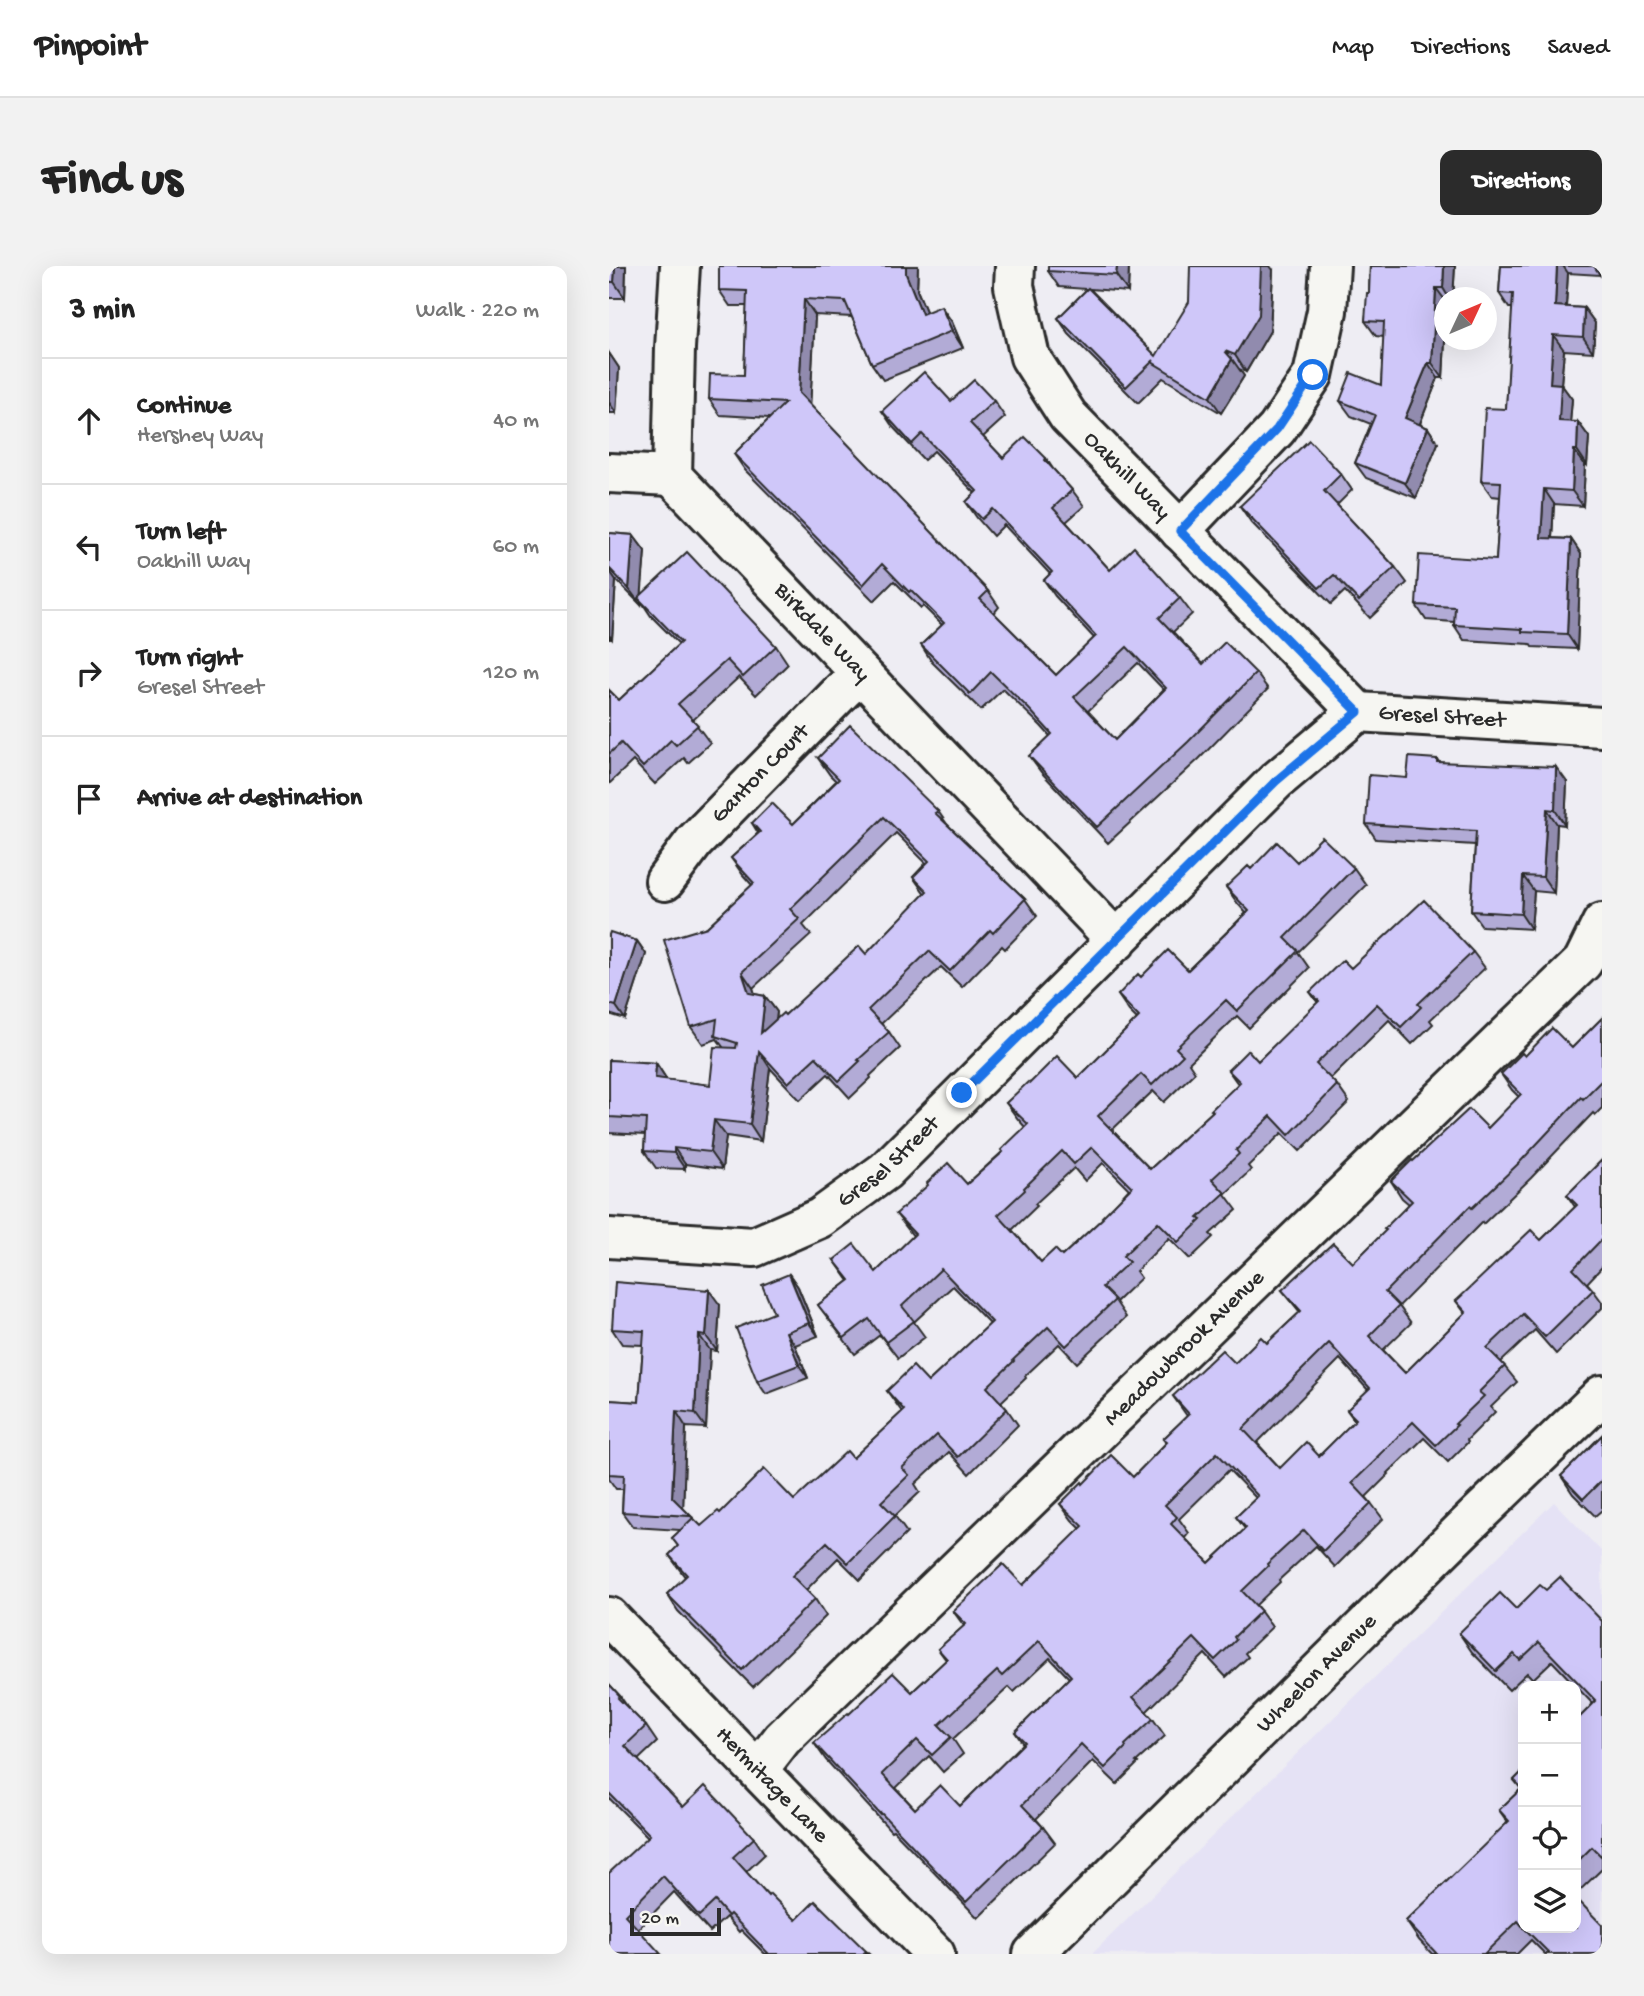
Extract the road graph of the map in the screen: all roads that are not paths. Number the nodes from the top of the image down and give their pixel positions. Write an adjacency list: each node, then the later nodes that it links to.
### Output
1 (680, 266): 5 (street)
2 (1015, 266): 6 (street, Oakhill Way)
3 (1330, 266): 6 (street)
4 (609, 473): 5 (street)
5 (672, 476): 7 (street, Birkdale Way)
6 (1180, 531): 8 (street, Oakhill Way)
7 (861, 674): 10 (street, Ganton Court); 12 (street, Birkdale Way)
8 (1358, 712): 9 (street, Gresel Street); 12 (street, Gresel Street)
9 (1602, 727)
10 (665, 881)
11 (1602, 923): 16 (street, Meadowbrook Avenue)
12 (1117, 941): 13 (street, Gresel Street)
13 (609, 1238)
14 (1602, 1395): 18 (street, Wheelon Avenue)
15 (609, 1617): 16 (street, Hermitage Lane)
16 (758, 1770): 17 (street, Hermitage Lane)
17 (935, 1954)
18 (1033, 1954)

